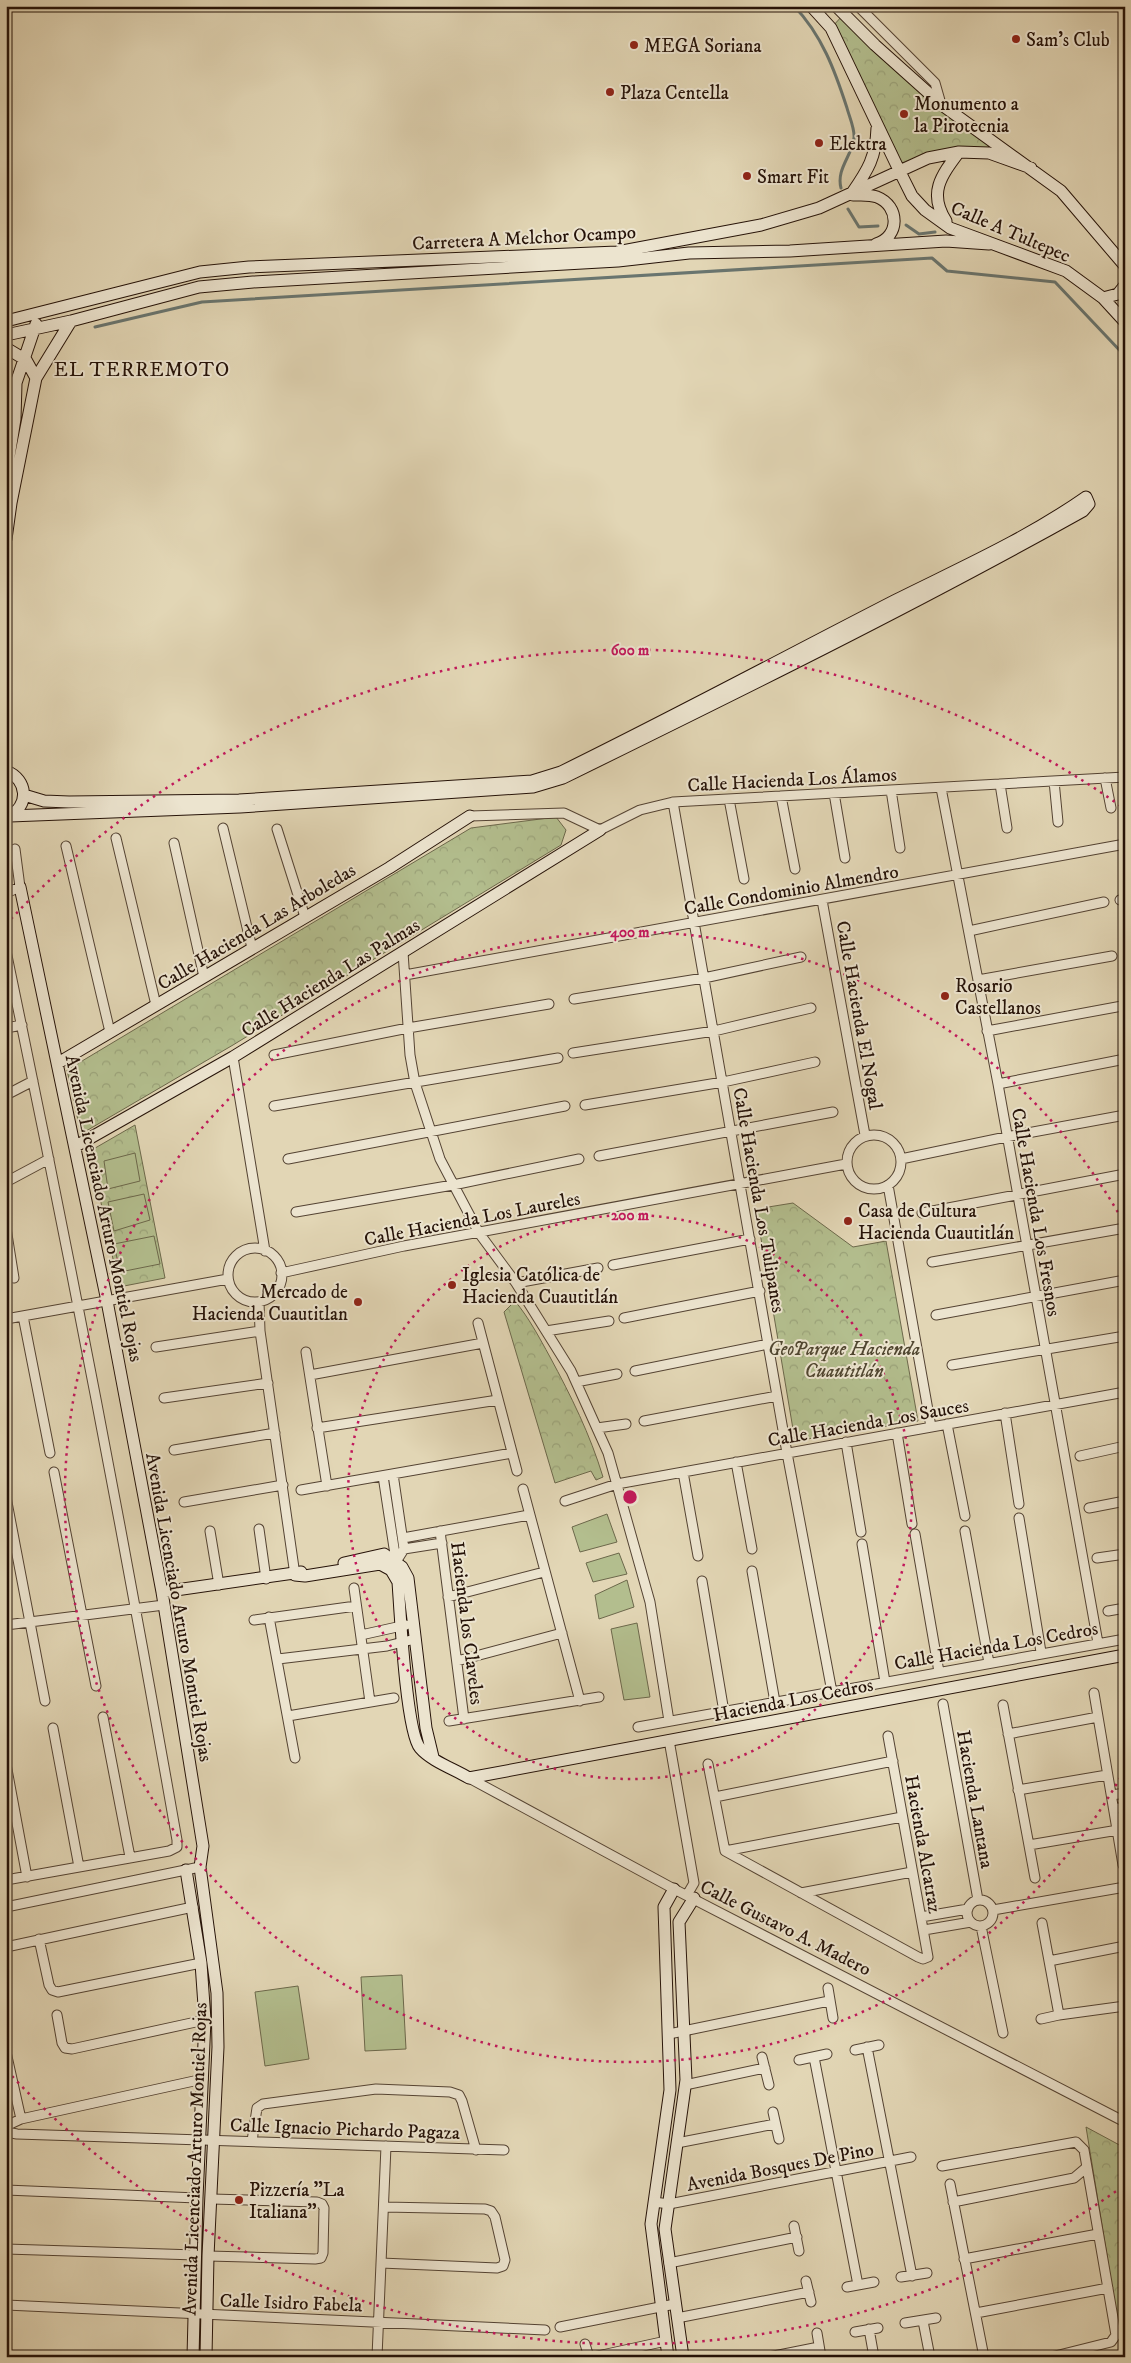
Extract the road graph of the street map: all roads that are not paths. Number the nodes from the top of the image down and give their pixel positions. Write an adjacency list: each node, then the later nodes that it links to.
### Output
1 (811, 6): 5 (main road, Calle A Tultepec)
2 (836, 6): 4 (main road, Calle A Tultepec)
3 (858, 6): 4 (street)
4 (942, 105): 7 (main road, Calle A Tultepec)
5 (878, 124): 8 (main road, Calle A Tultepec); 9 (main road)
6 (959, 152): 7 (main road, Carretera A Melchor Ocampo); 8 (main road, Carretera A Melchor Ocampo); 10 (main road)
7 (1031, 168): 13 (main road, Calle A Tultepec)
8 (900, 172): 9 (main road, Carretera A Melchor Ocampo); 10 (main road, Calle A Tultepec)
9 (851, 195): 12 (main road); 14 (main road, Carretera A Melchor Ocampo)
10 (950, 228): 11 (main road, Calle A Tultepec)
11 (989, 244): 12 (main road, Carretera A Melchor Ocampo); 16 (main road, Calle A Tultepec)
12 (869, 246): 18 (main road, Carretera A Melchor Ocampo)
13 (1125, 266)
14 (200, 272): 17 (main road, Carretera A Melchor Ocampo); 20 (main road)
15 (1125, 285): 16 (main road)
16 (1103, 298): 19 (main road, Calle A Tultepec)
17 (6, 321)
18 (71, 321): 20 (main road); 25 (main road)
19 (1125, 322)
20 (35, 329): 21 (main road); 23 (main road)
21 (6, 335)
22 (6, 348): 23 (main road)
23 (23, 358): 25 (main road); 26 (main road)
24 (6, 376): 26 (main road)
25 (36, 378): 28 (main road)
26 (16, 400): 27 (main road)
27 (6, 476)
28 (6, 539)
29 (6, 771): 37 (main road)
30 (1125, 777): 31 (street, Calle Hacienda Los Álamos)
31 (1105, 778): 32 (street, Calle Hacienda Los Álamos); 41 (street)
32 (1054, 781): 33 (street, Calle Hacienda Los Álamos); 44 (street)
33 (1000, 784): 34 (street, Calle Hacienda Los Álamos); 46 (street)
34 (941, 788): 35 (street, Calle Hacienda Los Álamos); 57 (street, Calle Hacienda Los Fresnos)
35 (891, 790): 36 (street, Calle Hacienda Los Álamos); 54 (street)
36 (834, 793): 38 (street, Calle Hacienda Los Álamos); 55 (street)
37 (24, 795): 42 (main road); 42 (main road)
38 (781, 796): 39 (street, Calle Hacienda Los Álamos); 56 (street)
39 (729, 799): 40 (street, Calle Hacienda Los Álamos); 58 (street)
40 (673, 802): 48 (street, Calle Hacienda Los Álamos); 64 (street, Calle Hacienda Los Tulipanes)
41 (1111, 808)
42 (8, 816)
43 (470, 816): 48 (street); 63 (main road, Calle Hacienda Las Arboledas)
44 (1058, 822)
45 (223, 828): 66 (street)
46 (1007, 828)
47 (277, 830): 63 (street)
48 (600, 830): 68 (main road, Calle Hacienda Las Palmas)
49 (116, 838): 78 (street)
50 (174, 843): 73 (street)
51 (1125, 844): 57 (street, Calle Condominio Almendro)
52 (66, 846): 86 (street)
53 (15, 848): 59 (street)
54 (900, 848)
55 (845, 858)
56 (795, 869)
57 (958, 875): 61 (street, Calle Condominio Almendro); 65 (street, Calle Hacienda Los Fresnos)
58 (744, 879)
59 (20, 886): 60 (street); 93 (main road, Avenida Licenciado Arturo Montiel Rojas)
60 (6, 892)
61 (822, 900): 64 (street, Calle Condominio Almendro); 106 (street, Calle Hacienda El Nogal)
62 (1104, 902): 65 (street)
63 (305, 917): 66 (main road, Calle Hacienda Las Arboledas)
64 (694, 922): 72 (street, Calle Condominio Almendro); 74 (street, Calle Hacienda Los Tulipanes)
65 (968, 931): 75 (street, Calle Hacienda Los Fresnos)
66 (252, 948): 73 (main road, Calle Hacienda Las Arboledas)
67 (6, 951): 71 (street)
68 (404, 952): 72 (street); 89 (main road, Calle Hacienda Las Palmas)
69 (1112, 956): 75 (street)
70 (801, 957): 74 (street)
71 (8, 970): 81 (street)
72 (405, 975): 83 (street)
73 (204, 977): 78 (main road, Calle Hacienda Las Arboledas)
74 (704, 978): 76 (street); 84 (street, Calle Hacienda Los Tulipanes)
75 (978, 980): 85 (street, Calle Hacienda Los Fresnos)
76 (574, 999)
77 (549, 1004): 83 (street)
78 (156, 1005): 86 (main road, Calle Hacienda Las Arboledas)
79 (1122, 1006): 85 (street)
80 (811, 1008): 84 (street)
81 (22, 1025): 82 (street); 94 (street)
82 (6, 1028)
83 (408, 1028): 88 (street); 96 (street)
84 (714, 1031): 87 (street); 95 (street, Calle Hacienda Los Tulipanes)
85 (987, 1031): 97 (street, Calle Hacienda Los Fresnos)
86 (110, 1032): 93 (main road, Calle Hacienda Las Arboledas)
87 (573, 1053)
88 (274, 1055)
89 (233, 1057): 108 (main road, Calle Hacienda Las Palmas); 128 (street)
90 (558, 1058): 96 (street)
91 (1125, 1058): 97 (street)
92 (815, 1062): 95 (street)
93 (58, 1063): 108 (main road, Avenida Licenciado Arturo Montiel Rojas)
94 (33, 1081): 98 (street); 110 (street)
95 (722, 1082): 99 (street); 104 (street, Calle Hacienda Los Tulipanes)
96 (415, 1083): 100 (street); 105 (street)
97 (998, 1084): 107 (street, Calle Hacienda Los Fresnos)
98 (6, 1095)
99 (585, 1105)
100 (274, 1106)
101 (565, 1106): 105 (street)
102 (833, 1112): 104 (street)
103 (1125, 1115): 107 (street)
104 (731, 1131): 109 (street); 117 (street, Calle Hacienda Los Tulipanes)
105 (431, 1132): 111 (street); 118 (street)
106 (866, 1135): 113 (street); 114 (street)
107 (1006, 1137): 113 (street); 120 (street, Calle Hacienda Los Fresnos)
108 (76, 1146): 139 (main road, Avenida Licenciado Arturo Montiel Rojas)
109 (599, 1156)
110 (49, 1159): 116 (street); 141 (street)
111 (288, 1159)
112 (579, 1159): 118 (street)
113 (901, 1159): 119 (street)
114 (846, 1164): 117 (street, Calle Hacienda Los Laureles); 119 (street)
115 (1125, 1174): 120 (street)
116 (6, 1182)
117 (740, 1184): 125 (street, Calle Hacienda Los Laureles); 126 (street, Calle Hacienda Los Tulipanes)
118 (453, 1185): 121 (street); 125 (street)
119 (888, 1185): 171 (street)
120 (1017, 1195): 122 (street); 127 (street, Calle Hacienda Los Fresnos)
121 (296, 1212)
122 (922, 1214)
123 (6, 1228): 133 (street)
124 (1125, 1228): 127 (street)
125 (478, 1233): 132 (street, Calle Hacienda Los Laureles); 136 (street)
126 (750, 1239): 130 (street); 137 (street, Calle Hacienda Los Tulipanes)
127 (1026, 1246): 129 (street); 138 (street, Calle Hacienda Los Fresnos)
128 (265, 1251): 132 (street); 134 (street)
129 (932, 1262)
130 (613, 1265)
131 (598, 1268): 136 (street)
132 (282, 1273): 140 (street)
133 (14, 1278)
134 (228, 1279): 139 (street); 140 (street)
135 (1125, 1280): 138 (street)
136 (516, 1283): 149 (street)
137 (760, 1291): 144 (street); 152 (street, Calle Hacienda Los Tulipanes)
138 (1036, 1296): 142 (street); 154 (street, Calle Hacienda Los Fresnos)
139 (107, 1301): 141 (street); 226 (main road, Avenida Licenciado Arturo Montiel Rojas)
140 (259, 1302): 148 (street)
141 (79, 1305): 143 (street); 230 (street)
142 (936, 1315)
143 (24, 1316): 145 (street); 179 (street)
144 (624, 1318)
145 (6, 1319)
146 (608, 1321): 149 (street)
147 (478, 1323): 151 (street)
148 (260, 1331): 153 (street); 161 (street)
149 (546, 1331): 160 (street)
150 (1125, 1336): 154 (street)
151 (482, 1343): 159 (street); 165 (street)
152 (768, 1344): 157 (street); 163 (street, Calle Hacienda Los Tulipanes)
153 (156, 1347)
154 (1045, 1348): 156 (street); 166 (street, Calle Hacienda Los Fresnos)
155 (306, 1352): 159 (street)
156 (952, 1365)
157 (635, 1371)
158 (616, 1374): 160 (street)
159 (310, 1375): 172 (street)
160 (576, 1382): 173 (street)
161 (268, 1383): 164 (street); 174 (street)
162 (1125, 1392): 166 (street, Calle Hacienda Los Sauces)
163 (777, 1396): 168 (street); 180 (street, Calle Hacienda Los Tulipanes)
164 (164, 1398)
165 (498, 1400): 172 (street); 181 (street)
166 (1056, 1404): 167 (street, Calle Hacienda Los Sauces); 245 (street, Calle Hacienda Los Fresnos)
167 (1005, 1414): 170 (street, Calle Hacienda Los Sauces); 198 (street)
168 (644, 1421)
169 (626, 1424): 173 (street)
170 (947, 1424): 171 (street, Calle Hacienda Los Sauces); 201 (street)
171 (931, 1427): 175 (street, Calle Hacienda Los Sauces)
172 (317, 1428): 191 (street)
173 (597, 1428): 189 (street)
174 (275, 1433): 178 (street); 190 (street)
175 (897, 1433): 176 (street, Calle Hacienda Los Sauces); 203 (street)
176 (846, 1442): 180 (street, Calle Hacienda Los Sauces); 208 (street)
177 (1125, 1446): 182 (street)
178 (174, 1450)
179 (50, 1453)
180 (787, 1453): 183 (street, Calle Hacienda Los Sauces); 255 (street, Calle Hacienda Los Tulipanes)
181 (512, 1454): 184 (street); 187 (street)
182 (1080, 1456)
183 (736, 1462): 186 (street, Calle Hacienda Los Sauces); 214 (street)
184 (517, 1471)
185 (54, 1472): 233 (street)
186 (683, 1472): 189 (street, Calle Hacienda Los Sauces); 216 (street)
187 (393, 1474): 188 (street); 210 (street)
188 (383, 1476): 191 (street); 218 (street)
189 (617, 1484): 195 (street, Calle Hacienda Los Sauces); 270 (street)
190 (283, 1485): 197 (street); 221 (street)
191 (327, 1486): 193 (street)
192 (523, 1489): 200 (street)
193 (301, 1490)
194 (6, 1497): 236 (street)
195 (565, 1501)
196 (1125, 1501): 199 (street)
197 (184, 1502)
198 (1019, 1504)
199 (1089, 1508)
200 (529, 1515): 207 (street); 220 (street)
201 (964, 1516)
202 (1019, 1518): 247 (street)
203 (912, 1524)
204 (259, 1529): 222 (street)
205 (210, 1531): 224 (street)
206 (965, 1531): 251 (street)
207 (440, 1532): 210 (street); 211 (street, Hacienda los Claveles)
208 (861, 1532)
209 (915, 1534): 252 (street)
210 (403, 1538): 213 (street)
211 (442, 1543): 213 (street); 227 (street, Hacienda los Claveles)
212 (862, 1544): 253 (street)
213 (404, 1549): 218 (street)
214 (752, 1549)
215 (1125, 1554): 217 (street)
216 (698, 1556)
217 (1097, 1558)
218 (394, 1566): 221 (main road); 237 (main road); 239 (main road, Calle Gustavo A. Madero)
219 (752, 1571): 262 (street)
220 (544, 1572): 227 (street); 240 (street)
221 (295, 1575): 222 (main road)
222 (266, 1579): 224 (main road)
223 (702, 1581): 265 (street)
224 (219, 1585): 226 (main road)
225 (354, 1588): 229 (street)
226 (162, 1592): 228 (main road, Avenida Licenciado Arturo Montiel Rojas)
227 (448, 1597): 250 (street, Hacienda los Claveles)
228 (164, 1605): 230 (street); 297 (main road, Avenida Licenciado Arturo Montiel Rojas)
229 (356, 1606): 234 (street); 241 (street)
230 (136, 1608): 233 (street); 294 (street)
231 (1125, 1608): 232 (street)
232 (1108, 1611)
233 (83, 1616): 236 (street); 254 (street)
234 (269, 1617): 235 (street); 249 (street)
235 (254, 1620)
236 (30, 1622): 238 (street); 260 (street)
237 (414, 1623): 239 (street); 242 (main road)
238 (6, 1625)
239 (401, 1626): 241 (street); 244 (main road, Calle Gustavo A. Madero)
240 (562, 1633): 250 (street); 259 (street)
241 (361, 1634): 246 (street)
242 (415, 1639): 244 (street); 277 (main road)
243 (1125, 1639): 245 (street, Calle Hacienda Los Cedros)
244 (402, 1643): 246 (street); 277 (main road, Calle Gustavo A. Madero)
245 (1098, 1643): 247 (street, Calle Hacienda Los Cedros)
246 (363, 1649): 249 (street); 261 (street)
247 (1040, 1652): 251 (street, Calle Hacienda Los Cedros)
248 (1125, 1655): 276 (main road, Hacienda Los Cedros)
249 (278, 1659): 266 (street)
250 (457, 1661): 269 (street, Hacienda los Claveles)
251 (989, 1663): 252 (street, Calle Hacienda Los Cedros)
252 (939, 1672): 253 (street, Calle Hacienda Los Cedros)
253 (885, 1682): 255 (street, Calle Hacienda Los Cedros)
254 (96, 1686)
255 (832, 1692): 262 (street, Calle Hacienda Los Cedros)
256 (1094, 1693): 268 (street)
257 (599, 1697): 259 (street)
258 (394, 1698): 261 (street)
259 (580, 1700): 269 (street)
260 (45, 1701)
261 (370, 1702): 266 (street)
262 (775, 1702): 265 (street, Calle Hacienda Los Cedros)
263 (943, 1704): 307 (street, Hacienda Lantana)
264 (1003, 1706): 274 (street)
265 (724, 1712): 270 (street, Calle Hacienda Los Cedros)
266 (288, 1716): 278 (street)
267 (103, 1717): 294 (street)
268 (1098, 1717): 274 (street); 282 (street)
269 (464, 1719): 271 (street)
270 (669, 1721): 272 (street, Calle Hacienda Los Cedros)
271 (449, 1722)
272 (638, 1727)
273 (52, 1728): 296 (street)
274 (1008, 1734): 284 (street)
275 (888, 1736): 279 (street, Hacienda Alcatraz)
276 (669, 1740): 283 (main road, Hacienda Los Cedros); 306 (street)
277 (433, 1757): 283 (main road, Calle Gustavo A. Madero)
278 (295, 1758)
279 (892, 1761): 287 (street); 290 (street, Hacienda Alcatraz)
280 (6, 1764): 300 (street)
281 (708, 1764): 287 (street)
282 (1107, 1775): 284 (street); 286 (street)
283 (469, 1778): 304 (street, Calle Gustavo A. Madero)
284 (1018, 1790): 292 (street)
285 (1125, 1792): 286 (street)
286 (1112, 1795): 289 (street)
287 (715, 1797): 293 (street)
288 (1125, 1808): 289 (street)
289 (1114, 1810): 291 (street)
290 (902, 1817): 293 (street); 299 (street, Hacienda Alcatraz)
291 (1118, 1830): 292 (street); 295 (street)
292 (1029, 1845): 301 (street)
293 (725, 1851): 305 (street)
294 (130, 1857): 296 (street)
295 (1123, 1865)
296 (80, 1867): 300 (street)
297 (200, 1867): 298 (street); 353 (main road, Avenida Licenciado Arturo Montiel Rojas)
298 (186, 1870): 308 (street); 309 (main road, Avenida Licenciado Arturo Montiel Rojas)
299 (912, 1872): 305 (street); 312 (street, Hacienda Alcatraz)
300 (27, 1877): 302 (street)
301 (1035, 1878)
302 (6, 1880)
303 (1125, 1887): 311 (street)
304 (674, 1889): 306 (street, Calle Gustavo A. Madero); 332 (main road)
305 (801, 1893): 316 (street, Hacienda Alcatraz)
306 (690, 1897): 330 (main road); 347 (street, Calle Gustavo A. Madero)
307 (978, 1900): 310 (street); 311 (street)
308 (6, 1907)
309 (193, 1907): 317 (street); 321 (main road, Avenida Licenciado Arturo Montiel Rojas)
310 (968, 1909): 312 (street); 313 (street)
311 (993, 1910): 315 (street)
312 (921, 1917): 316 (street, Hacienda Alcatraz)
313 (971, 1922): 315 (street); 316 (street)
314 (1042, 1923): 320 (street)
315 (981, 1926): 331 (street)
316 (924, 1930)
317 (39, 1939): 318 (street); 321 (street)
318 (6, 1946)
319 (1125, 1946): 320 (street)
320 (1049, 1961): 325 (street)
321 (202, 1963): 329 (main road, Avenida Licenciado Arturo Montiel Rojas)
322 (828, 1988): 323 (street)
323 (829, 2001): 327 (street); 330 (street)
324 (1125, 2006): 325 (street)
325 (1059, 2014): 328 (street)
326 (57, 2015): 329 (street)
327 (833, 2018)
328 (1041, 2019)
329 (205, 2020): 342 (main road, Avenida Licenciado Arturo Montiel Rojas)
330 (684, 2032): 332 (street); 343 (main road)
331 (1002, 2033)
332 (668, 2034): 368 (main road)
333 (879, 2044): 334 (street)
334 (867, 2047): 335 (street); 360 (street)
335 (855, 2050)
336 (6, 2052): 346 (street)
337 (827, 2054): 339 (street)
338 (762, 2057): 341 (street)
339 (814, 2057): 340 (street); 363 (street)
340 (799, 2060)
341 (764, 2068): 343 (street); 344 (street)
342 (203, 2079): 346 (street); 351 (main road, Avenida Licenciado Arturo Montiel Rojas)
343 (686, 2085): 355 (main road)
344 (769, 2085)
345 (773, 2112): 348 (street)
346 (21, 2120): 349 (street)
347 (1125, 2122)
348 (775, 2124): 352 (street); 355 (street)
349 (6, 2126)
350 (6, 2132): 351 (street, Calle Ignacio Pichardo Pagaza)
351 (201, 2139): 353 (street, Calle Ignacio Pichardo Pagaza); 366 (main road, Avenida Licenciado Arturo Montiel Rojas)
352 (779, 2139)
353 (215, 2140): 354 (street, Calle Ignacio Pichardo Pagaza); 367 (main road, Avenida Licenciado Arturo Montiel Rojas)
354 (252, 2141): 356 (street, Calle Ignacio Pichardo Pagaza); 357 (street)
355 (677, 2143): 370 (main road)
356 (386, 2146): 357 (street, Calle Ignacio Pichardo Pagaza); 371 (street)
357 (476, 2150): 358 (street, Calle Ignacio Pichardo Pagaza)
358 (504, 2150)
359 (911, 2157): 360 (street, Avenida Bosques De Pino)
360 (889, 2162): 363 (street, Avenida Bosques De Pino); 383 (street)
361 (942, 2166): 362 (street)
362 (1087, 2167): 369 (street); 373 (street)
363 (837, 2171): 370 (street, Avenida Bosques De Pino); 387 (street)
364 (950, 2184): 369 (street)
365 (6, 2190): 366 (street)
366 (197, 2198): 377 (main road, Avenida Licenciado Arturo Montiel Rojas)
367 (212, 2199): 378 (main road, Avenida Licenciado Arturo Montiel Rojas); 378 (street)
368 (654, 2202): 370 (street, Avenida Bosques De Pino); 394 (main road)
369 (953, 2202): 379 (street)
370 (669, 2204): 381 (main road)
371 (384, 2207): 380 (street); 380 (street)
372 (794, 2226): 374 (street)
373 (1098, 2234): 379 (street); 389 (street)
374 (797, 2237): 376 (street); 381 (street)
375 (6, 2249): 377 (street)
376 (799, 2251)
377 (196, 2255): 396 (main road, Avenida Licenciado Arturo Montiel Rojas)
378 (208, 2256): 397 (main road, Avenida Licenciado Arturo Montiel Rojas)
379 (964, 2259): 395 (street)
380 (381, 2262): 400 (street)
381 (669, 2263): 392 (main road)
382 (927, 2273): 383 (street)
383 (912, 2276): 384 (street)
384 (901, 2277)
385 (806, 2281): 390 (street)
386 (874, 2282): 387 (street)
387 (858, 2285): 388 (street)
388 (847, 2287)
389 (1108, 2288): 395 (street); 424 (street)
390 (809, 2292): 391 (street); 398 (street)
391 (811, 2302)
392 (675, 2304): 394 (street); 398 (main road)
393 (6, 2305): 396 (street, Calle Isidro Fabela)
394 (662, 2307): 403 (street); 409 (main road)
395 (976, 2313): 423 (street)
396 (194, 2315): 397 (street, Calle Isidro Fabela); 412 (main road, Avenida Licenciado Arturo Montiel Rojas)
397 (206, 2315): 400 (street, Calle Isidro Fabela); 413 (main road, Avenida Licenciado Arturo Montiel Rojas)
398 (677, 2318): 418 (main road)
399 (936, 2318): 401 (street)
400 (378, 2321): 406 (street, Calle Isidro Fabela); 414 (street)
401 (923, 2321): 402 (street); 422 (street)
402 (906, 2323)
403 (560, 2327)
404 (878, 2328): 405 (street)
405 (868, 2329): 407 (street); 421 (street)
406 (545, 2330)
407 (855, 2332)
408 (817, 2333): 411 (street)
409 (666, 2341): 416 (street); 417 (main road)
410 (585, 2344): 415 (street)
411 (819, 2347): 419 (street); 420 (street)
412 (193, 2357)
413 (206, 2357)
414 (377, 2357)
415 (589, 2357)
416 (593, 2357)
417 (668, 2357)
418 (683, 2357)
419 (769, 2357)
420 (821, 2357)
421 (874, 2357)
422 (930, 2357)
423 (984, 2357)
424 (1051, 2357)

